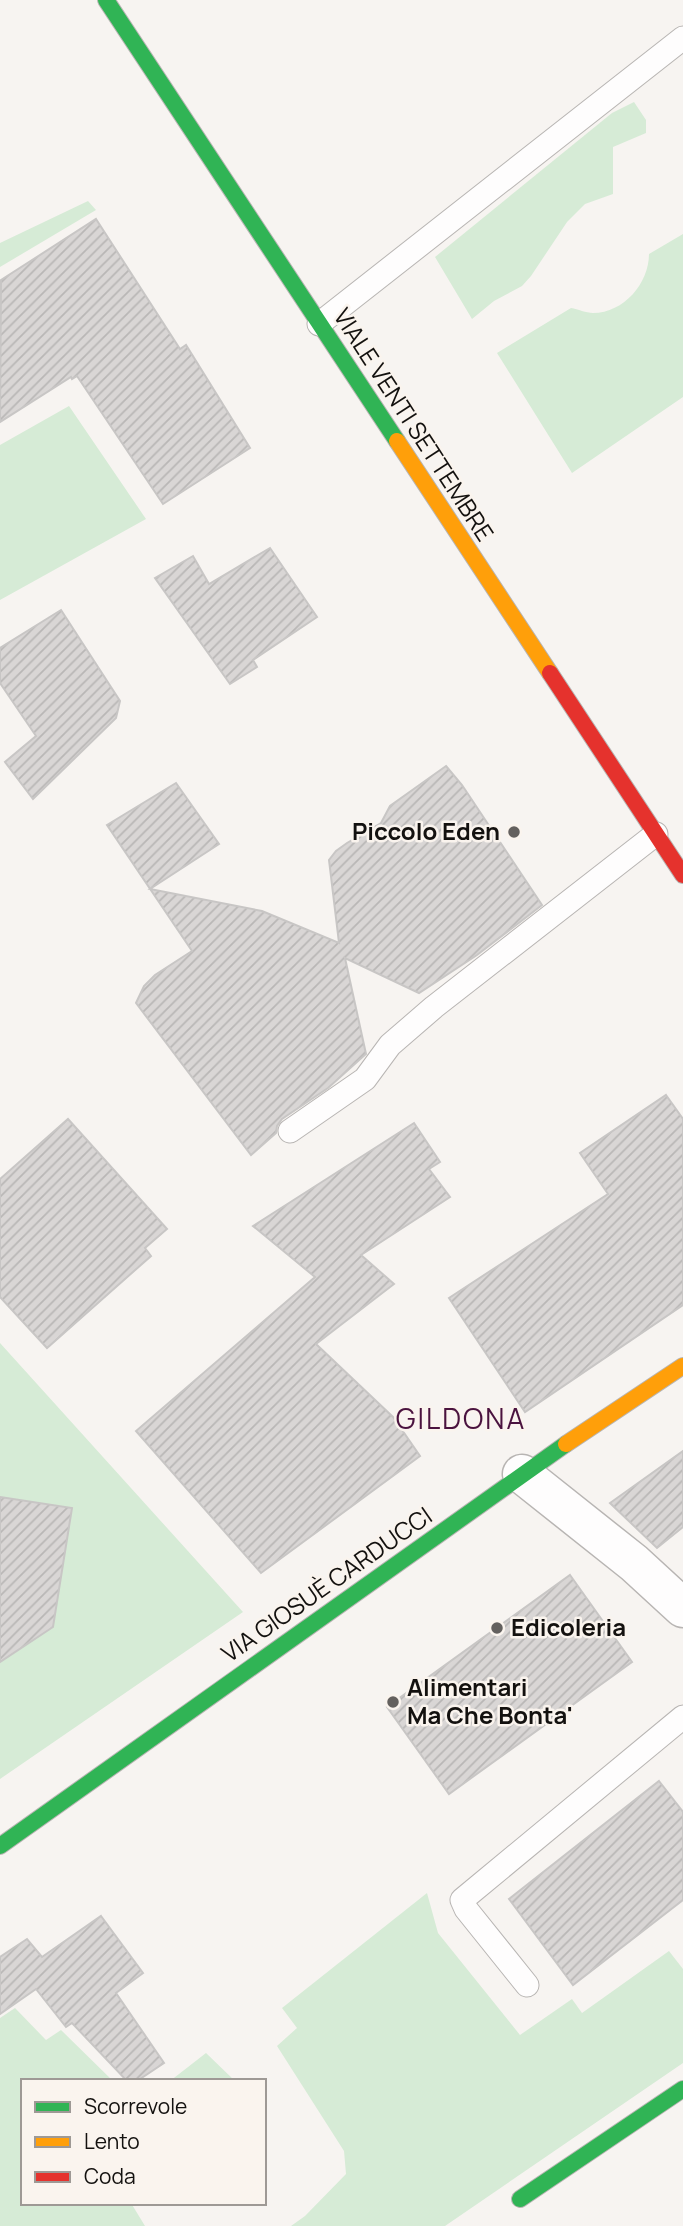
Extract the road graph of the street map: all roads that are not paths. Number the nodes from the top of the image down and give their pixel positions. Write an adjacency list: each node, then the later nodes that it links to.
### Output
1 (106, 0): 3 (main road, VIALE VENTI SETTEMBRE)
2 (683, 38): 3 (lane)
3 (319, 324): 4 (main road, VIALE VENTI SETTEMBRE)
4 (656, 834): 5 (main road, VIALE VENTI SETTEMBRE); 6 (lane)
5 (683, 875)
6 (290, 1131)
7 (683, 1366): 8 (main road, VIA GIOSUÈ CARDUCCI)
8 (522, 1474): 9 (street); 11 (main road, VIA GIOSUÈ CARDUCCI)
9 (683, 1608)
10 (683, 1717): 12 (lane)
11 (0, 1846)
12 (527, 1985)
13 (683, 2089): 14 (main road)
14 (520, 2199)

